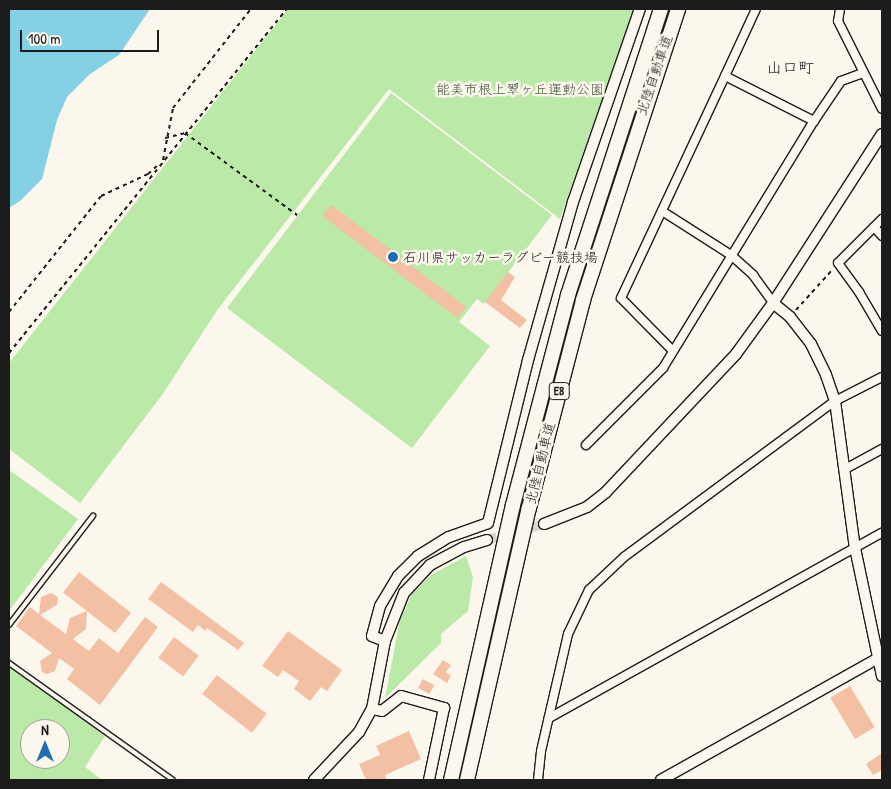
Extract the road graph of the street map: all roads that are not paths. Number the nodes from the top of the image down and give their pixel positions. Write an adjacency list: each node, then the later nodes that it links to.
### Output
1 (640, 9): 30 (street)
2 (661, 9): 39 (highway, 北陸自動車道 / E8)
3 (678, 9): 40 (highway, 北陸自動車道 / E8)
4 (756, 9): 7 (street)
5 (840, 9): 6 (street)
6 (863, 73): 8 (street); 9 (street)
7 (725, 76): 9 (street); 11 (street)
8 (882, 110)
9 (814, 121): 15 (street)
10 (882, 134): 16 (street)
11 (662, 210): 15 (street); 18 (street)
12 (882, 219): 13 (street)
13 (874, 227): 14 (street); 17 (street)
14 (882, 236)
15 (731, 255): 16 (street); 18 (street)
16 (773, 303): 20 (street); 25 (street)
17 (882, 331)
18 (673, 351): 21 (street)
19 (882, 377): 20 (street)
20 (835, 401): 23 (street); 35 (street)
21 (586, 445)
22 (882, 449): 23 (street)
23 (846, 469): 28 (street)
24 (93, 516): 29 (lane)
25 (544, 524)
26 (882, 533): 28 (street)
27 (487, 540): 30 (street)
28 (855, 548): 31 (street); 35 (street)
29 (9, 625)
30 (385, 641): 34 (street)
31 (880, 657): 33 (street); 42 (street)
32 (9, 663): 36 (lane)
33 (882, 676)
34 (372, 709): 37 (street); 38 (street)
35 (549, 718): 41 (street)
36 (173, 780)
37 (314, 780)
38 (428, 780)
39 (451, 780)
40 (467, 780)
41 (538, 780)
42 (661, 780)

